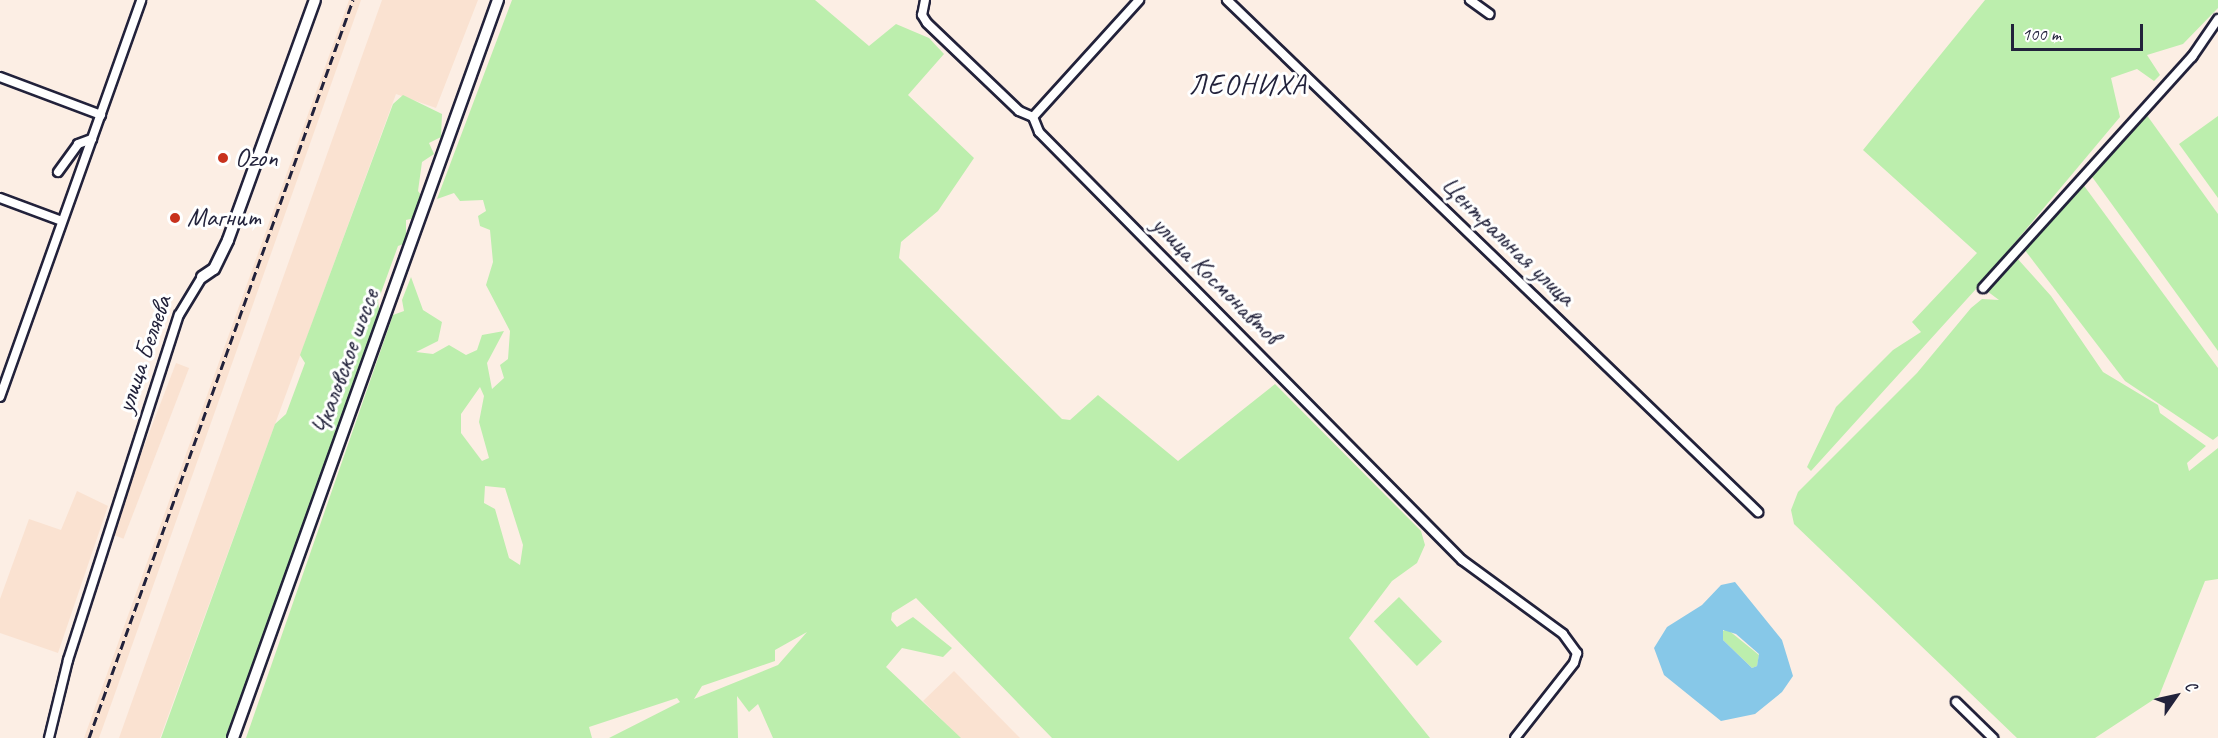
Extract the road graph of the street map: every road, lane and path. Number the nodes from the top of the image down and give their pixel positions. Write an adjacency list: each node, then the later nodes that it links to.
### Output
1 (141, 0): 11 (street)
2 (315, 0): 17 (street, улица Беляева)
3 (498, 0): 23 (street, Чкаловское шоссе)
4 (925, 0): 12 (street, улица Космонавтов)
5 (1139, 0): 12 (street)
6 (1227, 0): 20 (street, Центральная улица)
7 (1470, 0): 8 (street)
8 (1489, 14)
9 (2218, 19): 18 (street)
10 (0, 77): 11 (street)
11 (101, 115): 13 (street)
12 (1033, 117): 24 (street, улица Космонавтов)
13 (92, 140): 14 (street); 16 (street)
14 (58, 172)
15 (0, 198): 16 (street)
16 (62, 221): 19 (street)
17 (202, 277): 22 (street, улица Беляева)
18 (1983, 288)
19 (0, 397)
20 (1758, 512)
21 (1956, 702): 25 (street)
22 (49, 738)
23 (233, 738)
24 (1515, 738)
25 (1993, 738)

